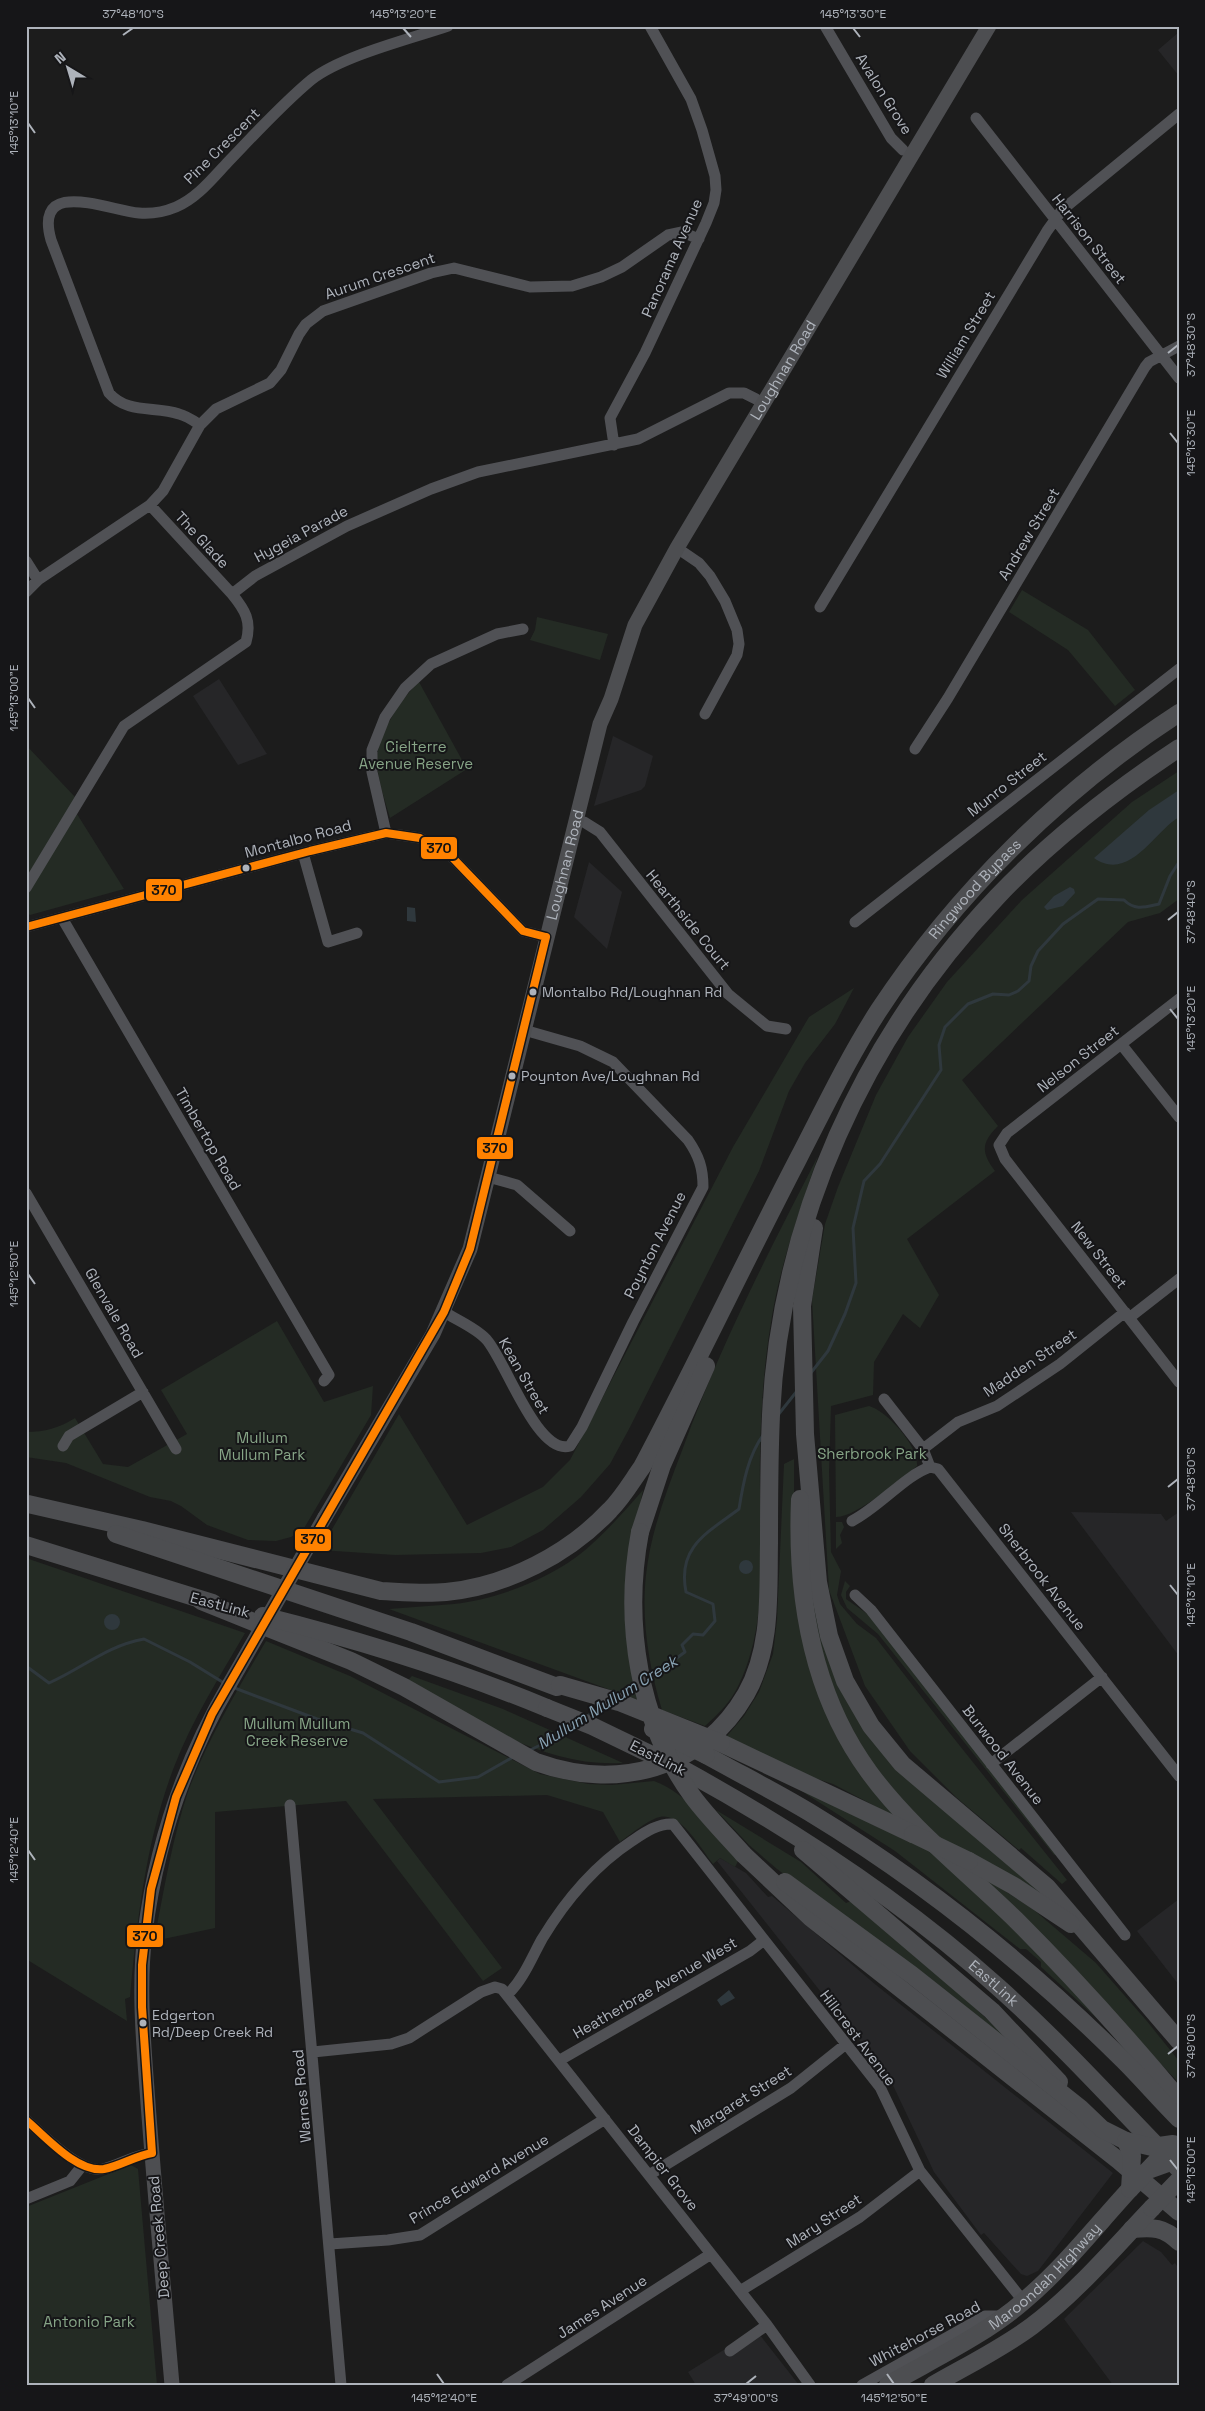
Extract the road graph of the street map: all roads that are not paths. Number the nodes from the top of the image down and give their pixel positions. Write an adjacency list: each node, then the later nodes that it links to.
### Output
1 (448, 26): 15 (street, Pine Crescent)
2 (650, 26): 10 (street, Panorama Avenue)
3 (825, 26): 8 (street, Avalon Grove)
4 (978, 26): 8 (main road, Loughnan Road)
5 (989, 26): 18 (main road, Loughnan Road)
6 (1179, 114): 9 (street, William Street)
7 (976, 118): 9 (street, Harrison Street)
8 (903, 150): 14 (main road, Loughnan Road)
9 (1055, 220): 12 (street, Harrison Street); 23 (street, William Street)
10 (699, 239): 15 (street, Aurum Crescent); 16 (street, Panorama Avenue)
11 (1179, 346): 12 (street, Andrew Street)
12 (1162, 356): 13 (street, Harrison Street); 30 (street, Andrew Street)
13 (1179, 378)
14 (756, 399): 16 (street, Hygeia Parade); 28 (main road, Loughnan Road)
15 (200, 425): 17 (street, Aurum Crescent)
16 (614, 445): 22 (street, Hygeia Parade)
17 (150, 505): 20 (street, Aurum Crescent); 22 (street, The Glade)
18 (677, 548): 27 (street); 28 (main road, Loughnan Road)
19 (26, 561): 20 (street)
20 (38, 580): 21 (street, Aurum Crescent)
21 (26, 592)
22 (232, 594): 34 (street)
23 (820, 607)
24 (523, 629): 32 (street)
25 (1179, 669): 36 (street, Munro Street)
26 (1179, 713): 45 (highway, Ringwood Bypass)
27 (705, 714)
28 (600, 724): 31 (main road, Loughnan Road)
29 (1179, 748): 43 (highway, Ringwood Bypass)
30 (916, 749)
31 (575, 820): 39 (main road, Loughnan Road); 41 (street, Hearthside Court)
32 (386, 833): 33 (street, Montalbo Road); 39 (street, Montalbo Road)
33 (303, 853): 35 (street, Montalbo Road); 38 (street)
34 (26, 888)
35 (62, 918): 37 (street, Montalbo Road); 54 (street, Timbertop Road)
36 (855, 922)
37 (26, 927)
38 (358, 933)
39 (546, 937): 42 (main road, Loughnan Road)
40 (1179, 999): 44 (street, Nelson Street)
41 (786, 1029)
42 (524, 1030): 48 (main road, Loughnan Road); 59 (street, Poynton Avenue)
43 (894, 1031): 58 (highway); 68 (highway)
44 (1121, 1044): 46 (street); 47 (street, Nelson Street)
45 (823, 1111): 64 (highway); 76 (highway, bridge)
46 (1179, 1117)
47 (999, 1145): 53 (street, New Street)
48 (488, 1177): 50 (street); 52 (main road, Loughnan Road)
49 (26, 1193): 56 (street, Glenvale Road)
50 (570, 1231)
51 (1179, 1279): 53 (street, Madden Street)
52 (444, 1312): 59 (street, Kean Street); 70 (main road, Loughnan Road, bridge)
53 (1127, 1315): 55 (street, New Street); 62 (street, Madden Street)
54 (330, 1377)
55 (1179, 1382)
56 (143, 1392): 60 (street); 61 (street, Glenvale Road)
57 (884, 1399): 62 (street, Sherbrook Avenue)
58 (805, 1434): 77 (highway); 85 (highway)
59 (576, 1438)
60 (63, 1446)
61 (176, 1449)
62 (923, 1449): 63 (street, Sherbrook Avenue)
63 (930, 1467): 65 (street); 69 (street, Sherbrook Avenue)
64 (27, 1503): 71 (highway, EastLink)
65 (852, 1521)
66 (26, 1545): 68 (highway, EastLink)
67 (855, 1595): 72 (street, Burwood Avenue)
68 (201, 1600): 75 (highway, EastLink, bridge)
69 (1102, 1677): 72 (street); 73 (street, Sherbrook Avenue)
70 (228, 1685): 92 (main road, Deep Creek Road)
71 (558, 1686): 77 (highway, bridge); 88 (highway, EastLink, bridge)
72 (992, 1764): 78 (street, Burwood Avenue)
73 (1179, 1776)
74 (290, 1805): 83 (street, Warnes Road)
75 (755, 1809): 86 (highway); 94 (highway, EastLink)
76 (743, 1854): 86 (highway); 100 (highway)
77 (1086, 1934): 81 (highway)
78 (1125, 1936)
79 (764, 1940): 80 (street, Hillcrest Avenue); 82 (street, Hillcrest Avenue); 84 (street, Heatherbrae Avenue West)
80 (508, 1994): 83 (street); 84 (street, Dampier Grove)
81 (1179, 2041)
82 (846, 2044): 95 (street, Hillcrest Avenue); 96 (street, Margaret Street)
83 (313, 2052): 103 (street, Warnes Road)
84 (560, 2060): 87 (street, Dampier Grove)
85 (1179, 2099)
86 (1080, 2108): 90 (highway)
87 (605, 2119): 96 (street, Dampier Grove); 103 (street, Prince Edward Avenue)
88 (1179, 2119)
89 (26, 2120): 93 (street)
90 (1126, 2141): 91 (highway, bridge); 98 (highway, bridge)
91 (1177, 2145): 98 (highway, Maroondah Highway, bridge)
92 (152, 2153): 93 (street); 112 (main road, Deep Creek Road)
93 (82, 2166): 99 (street)
94 (1179, 2169)
95 (920, 2171): 105 (street, Mary Street); 106 (street, Hillcrest Avenue)
96 (649, 2176): 104 (street, Dampier Grove)
97 (1179, 2180): 101 (highway, Maroondah Highway, bridge)
98 (1130, 2189): 106 (highway, Maroondah Highway)
99 (26, 2200)
100 (1179, 2212)
101 (1132, 2229): 102 (highway); 111 (highway, Maroondah Highway)
102 (1179, 2242)
103 (330, 2244): 113 (street, Warnes Road)
104 (711, 2254): 105 (street, Dampier Grove); 114 (street, James Avenue)
105 (740, 2291): 108 (street, Dampier Grove)
106 (1024, 2302): 107 (highway, Maroondah Highway)
107 (1002, 2316): 115 (street, Whitehorse Road); 116 (highway, Maroondah Highway)
108 (767, 2325): 109 (street); 110 (street, Dampier Grove)
109 (730, 2350)
110 (809, 2384)
111 (935, 2384)
112 (172, 2385)
113 (341, 2385)
114 (508, 2385)
115 (862, 2385)
116 (888, 2385)

